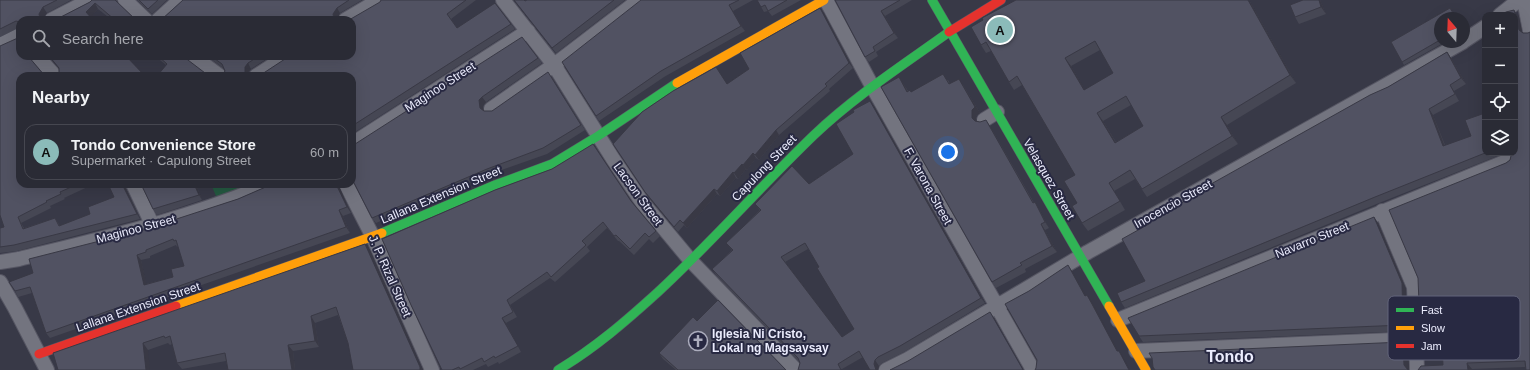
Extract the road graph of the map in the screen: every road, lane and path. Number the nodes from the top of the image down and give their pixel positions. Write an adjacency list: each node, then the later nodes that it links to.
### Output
1 (90, 0): 13 (street)
2 (125, 0): 14 (street)
3 (180, 0): 15 (street)
4 (379, 0): 16 (street)
5 (503, 0): 18 (street, Lacson Street)
6 (639, 0): 28 (street)
7 (825, 0): 32 (street, F. Varona Street); 36 (street, Lallana Extension Street)
8 (932, 0): 19 (street, Velasquez Street)
9 (1001, 0): 19 (street, Capulong Street)
10 (1519, 0): 12 (street)
11 (1524, 0): 20 (street)
12 (1504, 12)
13 (59, 16)
14 (142, 16)
15 (162, 16)
16 (352, 16)
17 (1482, 29): 22 (street, Inocencio Street)
18 (528, 31): 28 (street, Lacson Street); 37 (street, Maginoo Street)
19 (951, 31): 32 (street, Capulong Street); 34 (street, Velasquez Street)
20 (1530, 31)
21 (16, 37): 23 (street)
22 (1470, 37)
23 (0, 45)
24 (1452, 48): 45 (street, Inocencio Street)
25 (40, 60): 29 (street)
26 (198, 60): 30 (street)
27 (281, 60): 31 (street)
28 (554, 64): 33 (street); 36 (street, Lacson Street)
29 (51, 72)
30 (215, 72)
31 (262, 72)
32 (872, 86): 46 (street, Capulong Street); 50 (street, F. Varona Street)
33 (491, 109)
34 (997, 112): 35 (street); 45 (street, Velasquez Street)
35 (984, 120)
36 (598, 136): 44 (street, Lallana Extension Street); 46 (street, Lacson Street)
37 (356, 141)
38 (1507, 160): 42 (street, Navarro Street)
39 (135, 188): 43 (street)
40 (259, 188): 43 (street, Maginoo Street)
41 (348, 188): 44 (street, J. P. Rizal Street)
42 (1382, 211): 49 (street); 51 (street, Navarro Street)
43 (153, 226): 47 (street, Maginoo Street)
44 (373, 237): 54 (street, Lallana Extension Street); 57 (street, J. P. Rizal Street)
45 (1081, 256): 50 (street, Inocencio Street); 51 (street, Velasquez Street)
46 (691, 261): 58 (street, Capulong Street); 59 (street, Lacson Street)
47 (0, 262)
48 (0, 282): 54 (street)
49 (1414, 296)
50 (996, 306): 60 (street, Inocencio Street); 61 (street, F. Varona Street)
51 (1118, 320): 53 (street, Velasquez Street)
52 (1388, 340): 53 (street)
53 (1136, 351): 62 (street, Velasquez Street)
54 (39, 354): 56 (street)
55 (1417, 360): 63 (street)
56 (47, 370)
57 (432, 370)
58 (558, 370)
59 (796, 370)
60 (886, 370)
61 (1033, 370)
62 (1146, 370)
63 (1417, 370)

